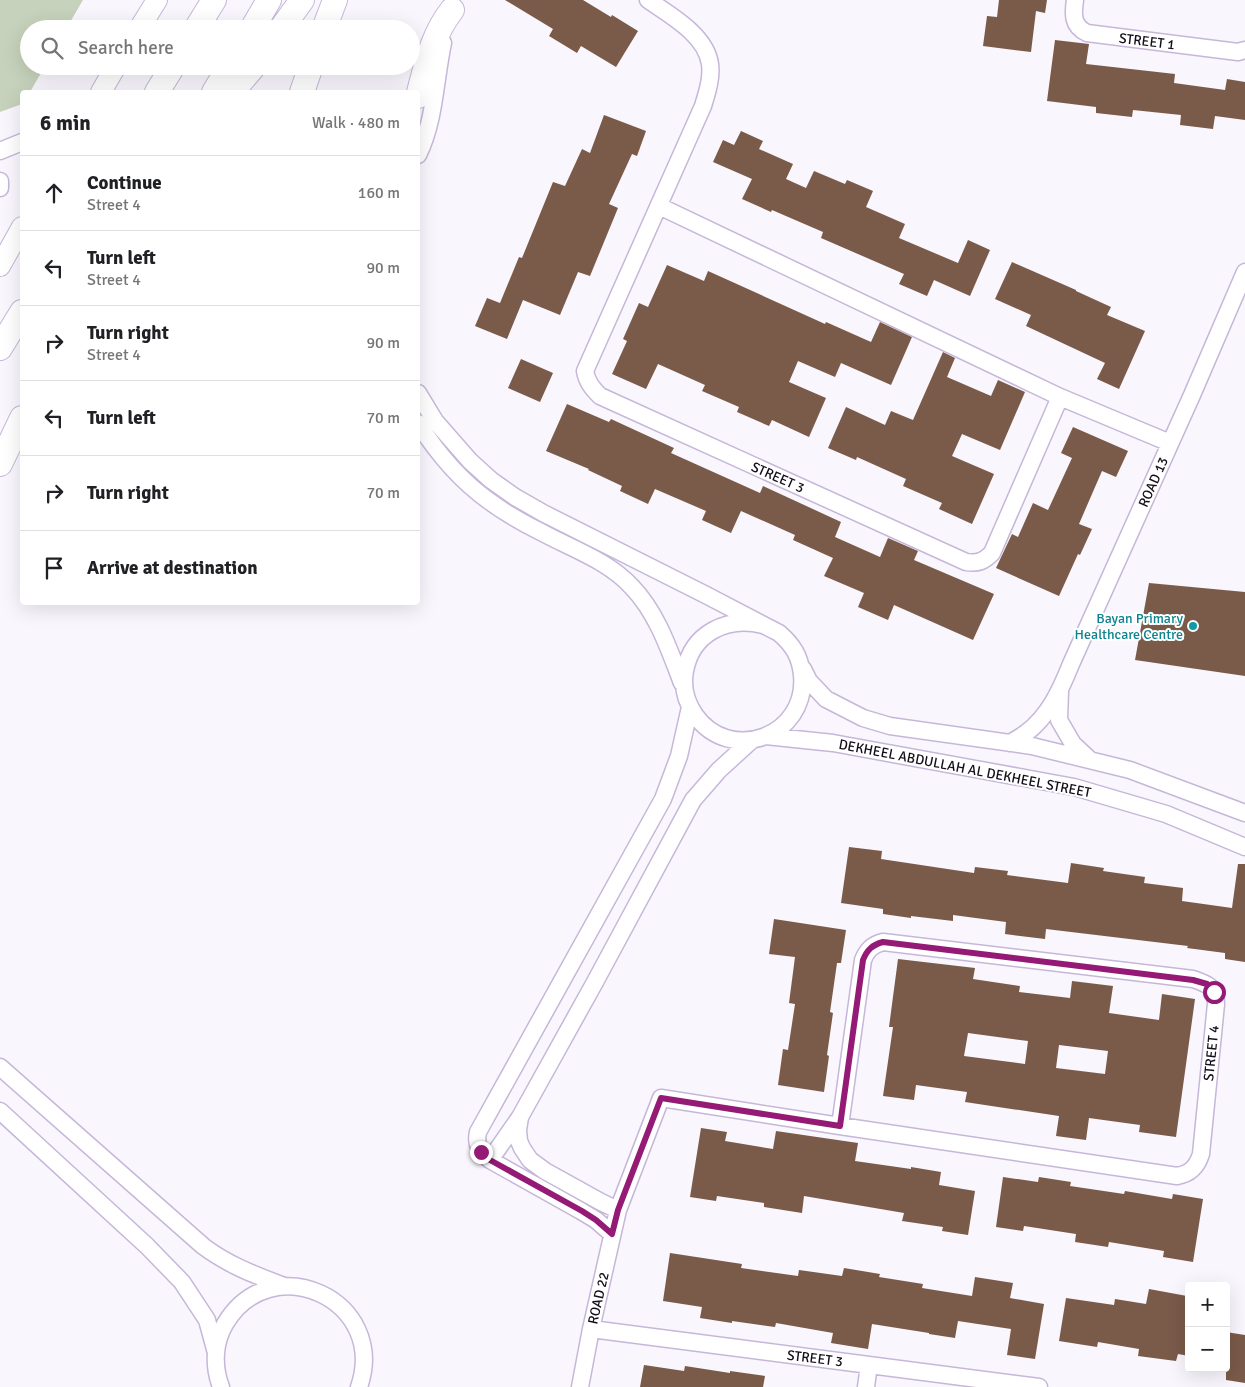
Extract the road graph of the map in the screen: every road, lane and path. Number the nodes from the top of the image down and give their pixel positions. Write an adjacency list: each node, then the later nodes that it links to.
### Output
1 (157, 0): 9 (main road)
2 (214, 0): 10 (highway)
3 (269, 0): 11 (highway)
4 (302, 0): 12 (highway)
5 (335, 0): 13 (highway)
6 (648, 0): 35 (street, STREET 3)
7 (1075, 0): 14 (street, STREET 1)
8 (453, 5): 29 (highway); 31 (street)
9 (145, 20)
10 (202, 20)
11 (257, 20)
12 (288, 20)
13 (327, 20)
14 (1245, 50)
15 (108, 75): 22 (street)
16 (111, 75): 23 (main road)
17 (167, 75): 24 (highway)
18 (224, 75): 25 (highway)
19 (246, 75): 26 (highway)
20 (307, 75): 27 (highway)
21 (310, 75): 28 (highway)
22 (96, 90)
23 (102, 90)
24 (158, 90)
25 (215, 90)
26 (234, 90)
27 (303, 90)
28 (309, 90)
29 (420, 90)
30 (20, 143): 32 (street)
31 (420, 150)
32 (0, 151)
33 (0, 180): 34 (street)
34 (0, 188)
35 (659, 206): 42 (street); 42 (street, STREET 3)
36 (20, 231): 37 (main road)
37 (0, 266)
38 (1245, 272): 47 (street, ROAD 13)
39 (20, 315): 40 (highway)
40 (0, 348)
41 (420, 396): 49 (street)
42 (1060, 397): 47 (street)
43 (20, 407): 46 (highway)
44 (20, 422): 48 (highway)
45 (420, 427): 51 (street)
46 (0, 441)
47 (1170, 443): 52 (street, ROAD 13)
48 (0, 464)
49 (763, 625): 50 (street); 51 (street)
50 (800, 663): 54 (street); 55 (street, DEKHEEL ABDULLAH AL DEKHEEL STREET)
51 (684, 689): 53 (street)
52 (1060, 691): 55 (street, ROAD 13); 56 (street, ROAD 13)
53 (690, 707): 54 (street); 64 (street)
54 (759, 738): 58 (street, DEKHEEL ABDULLAH AL DEKHEEL STREET); 62 (street)
55 (1010, 743): 56 (street, DEKHEEL ABDULLAH AL DEKHEEL STREET)
56 (1090, 760): 57 (street, DEKHEEL ABDULLAH AL DEKHEEL STREET)
57 (1245, 813)
58 (1245, 847)
59 (0, 1067): 67 (street)
60 (661, 1098): 63 (street, STREET 4); 65 (street, ROAD 22)
61 (0, 1111): 69 (street)
62 (520, 1117): 64 (street); 65 (street)
63 (840, 1126): 63 (street, STREET 4)
64 (490, 1160): 66 (street)
65 (618, 1210): 66 (street, ROAD 22)
66 (612, 1234): 68 (street, ROAD 22)
67 (284, 1286): 69 (street); 72 (street)
68 (591, 1329): 70 (street, STREET 3); 73 (street, ROAD 22)
69 (216, 1353): 71 (street)
70 (869, 1365): 74 (street); 75 (street, STREET 3)
71 (220, 1387)
72 (360, 1387)
73 (580, 1387)
74 (866, 1387)
75 (1039, 1387)

